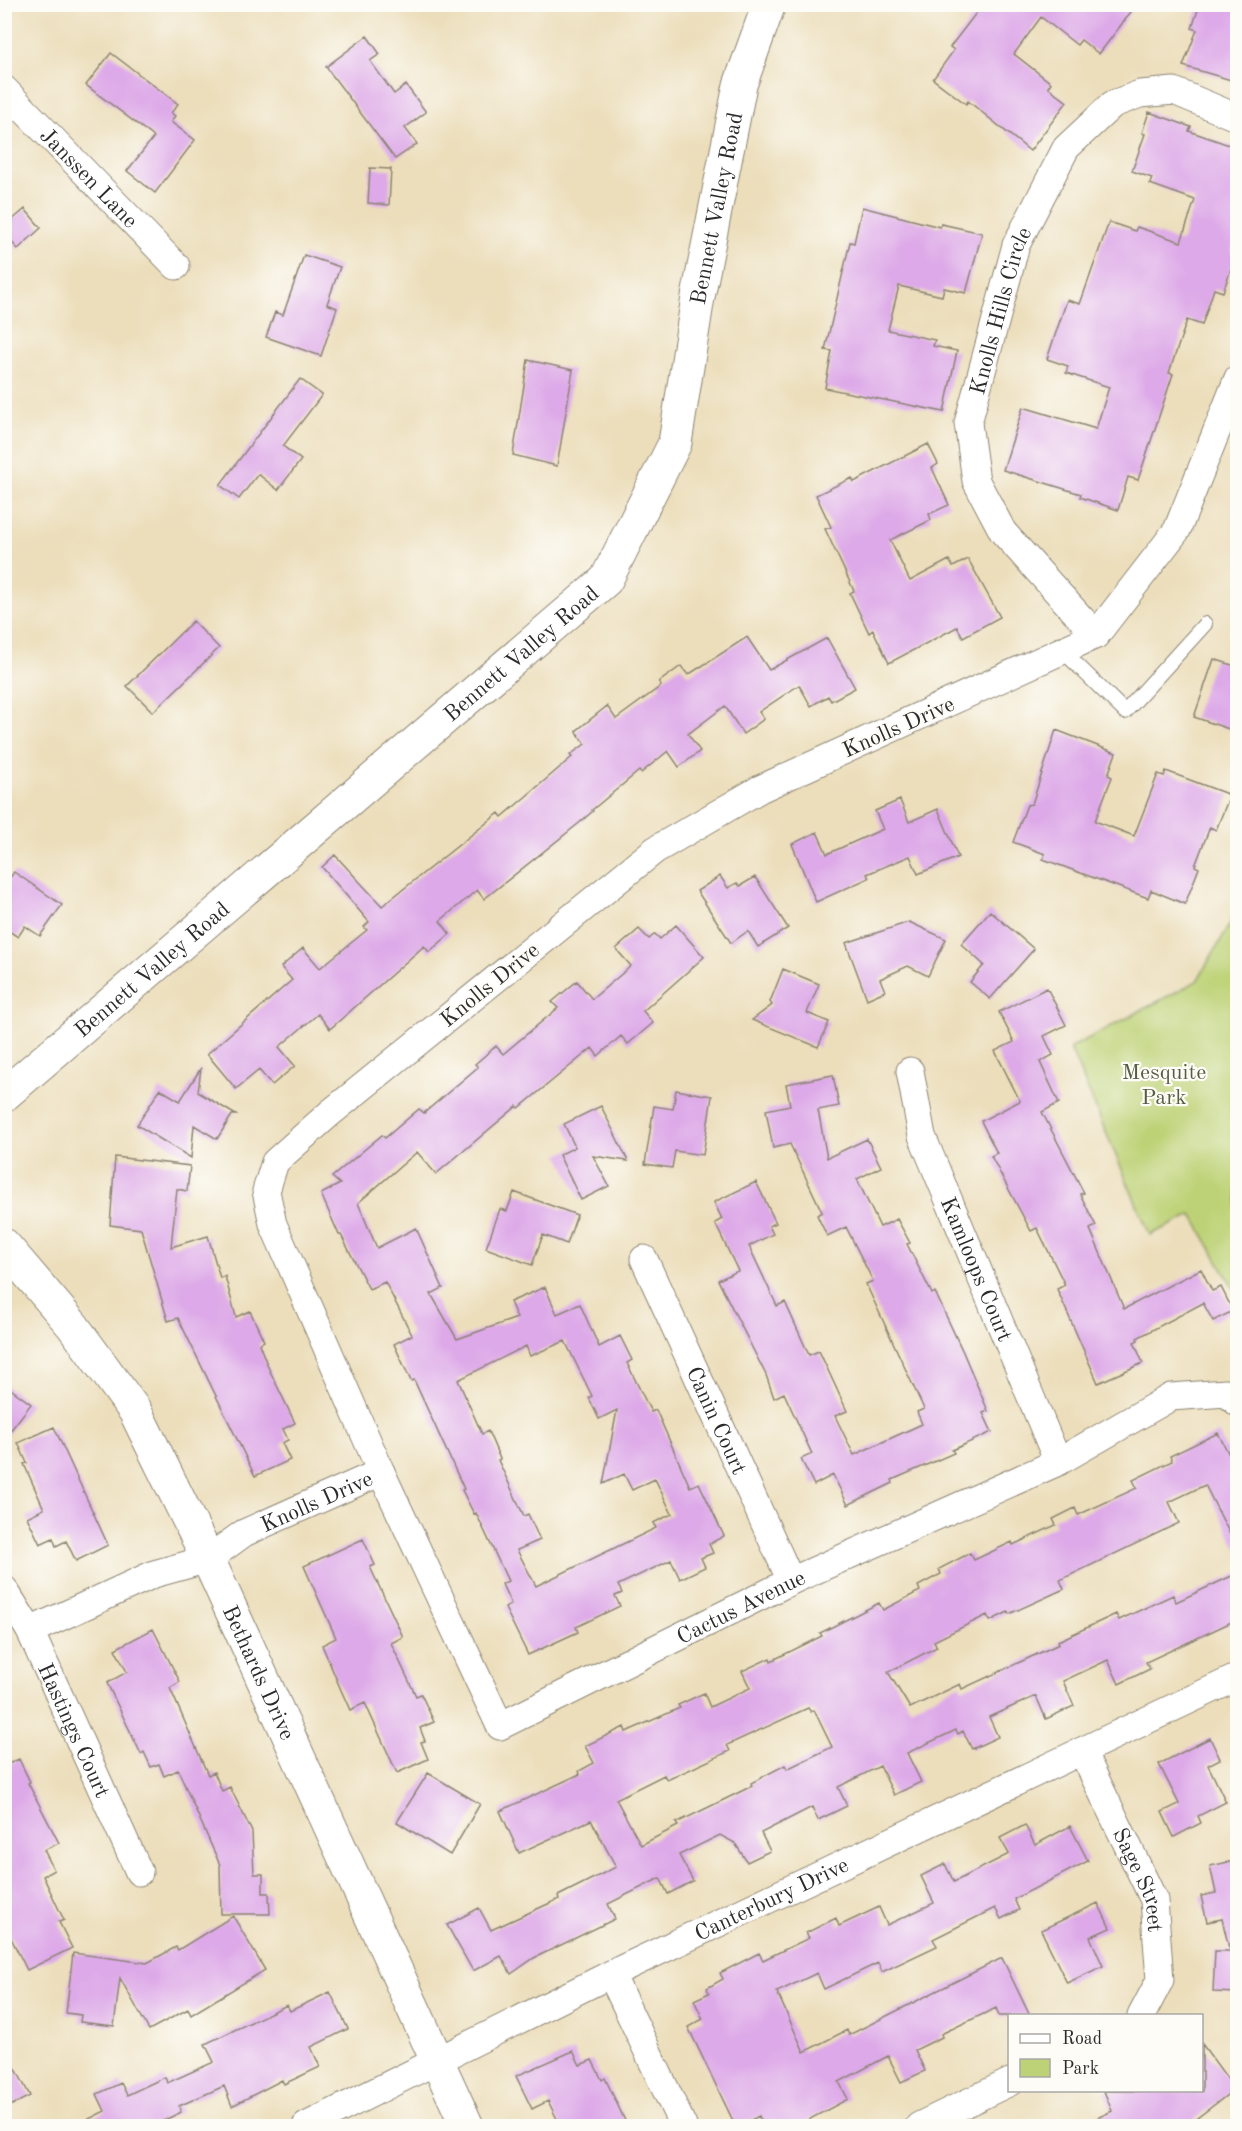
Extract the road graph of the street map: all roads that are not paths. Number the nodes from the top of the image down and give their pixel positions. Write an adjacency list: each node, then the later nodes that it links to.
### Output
1 (769, 4): 10 (street, Bennett Valley Road)
2 (4, 88): 4 (street, Janssen Lane)
3 (1238, 118): 7 (street, Knolls Hills Circle)
4 (176, 266)
5 (1238, 378): 7 (street, Knolls Drive)
6 (1205, 624): 8 (lane)
7 (1096, 635): 8 (street, Knolls Drive)
8 (1063, 651): 15 (street, Knolls Drive)
9 (910, 1071): 14 (street, Kamloops Court)
10 (4, 1095)
11 (4, 1245): 16 (street, Bethards Drive)
12 (644, 1259): 17 (street, Canin Court)
13 (1238, 1403): 14 (street, Cactus Avenue)
14 (1058, 1462): 17 (street, Cactus Avenue)
15 (381, 1472): 16 (street, Knolls Drive); 17 (street, Cactus Avenue)
16 (208, 1559): 19 (street, Knolls Drive); 25 (street, Bethards Drive)
17 (791, 1581)
18 (4, 1589): 19 (street, Hastings Court)
19 (30, 1631): 22 (street, Hastings Court)
20 (1238, 1677): 21 (street, Canterbury Drive)
21 (1082, 1750): 23 (street, Canterbury Drive); 24 (street, Sage Street)
22 (139, 1872)
23 (611, 1974): 25 (street, Canterbury Drive); 29 (street)
24 (1142, 2014)
25 (437, 2062): 27 (street, Canterbury Drive); 28 (street, Bethards Drive)
26 (1008, 2083): 30 (street)
27 (306, 2127)
28 (467, 2127)
29 (683, 2127)
30 (919, 2127)

